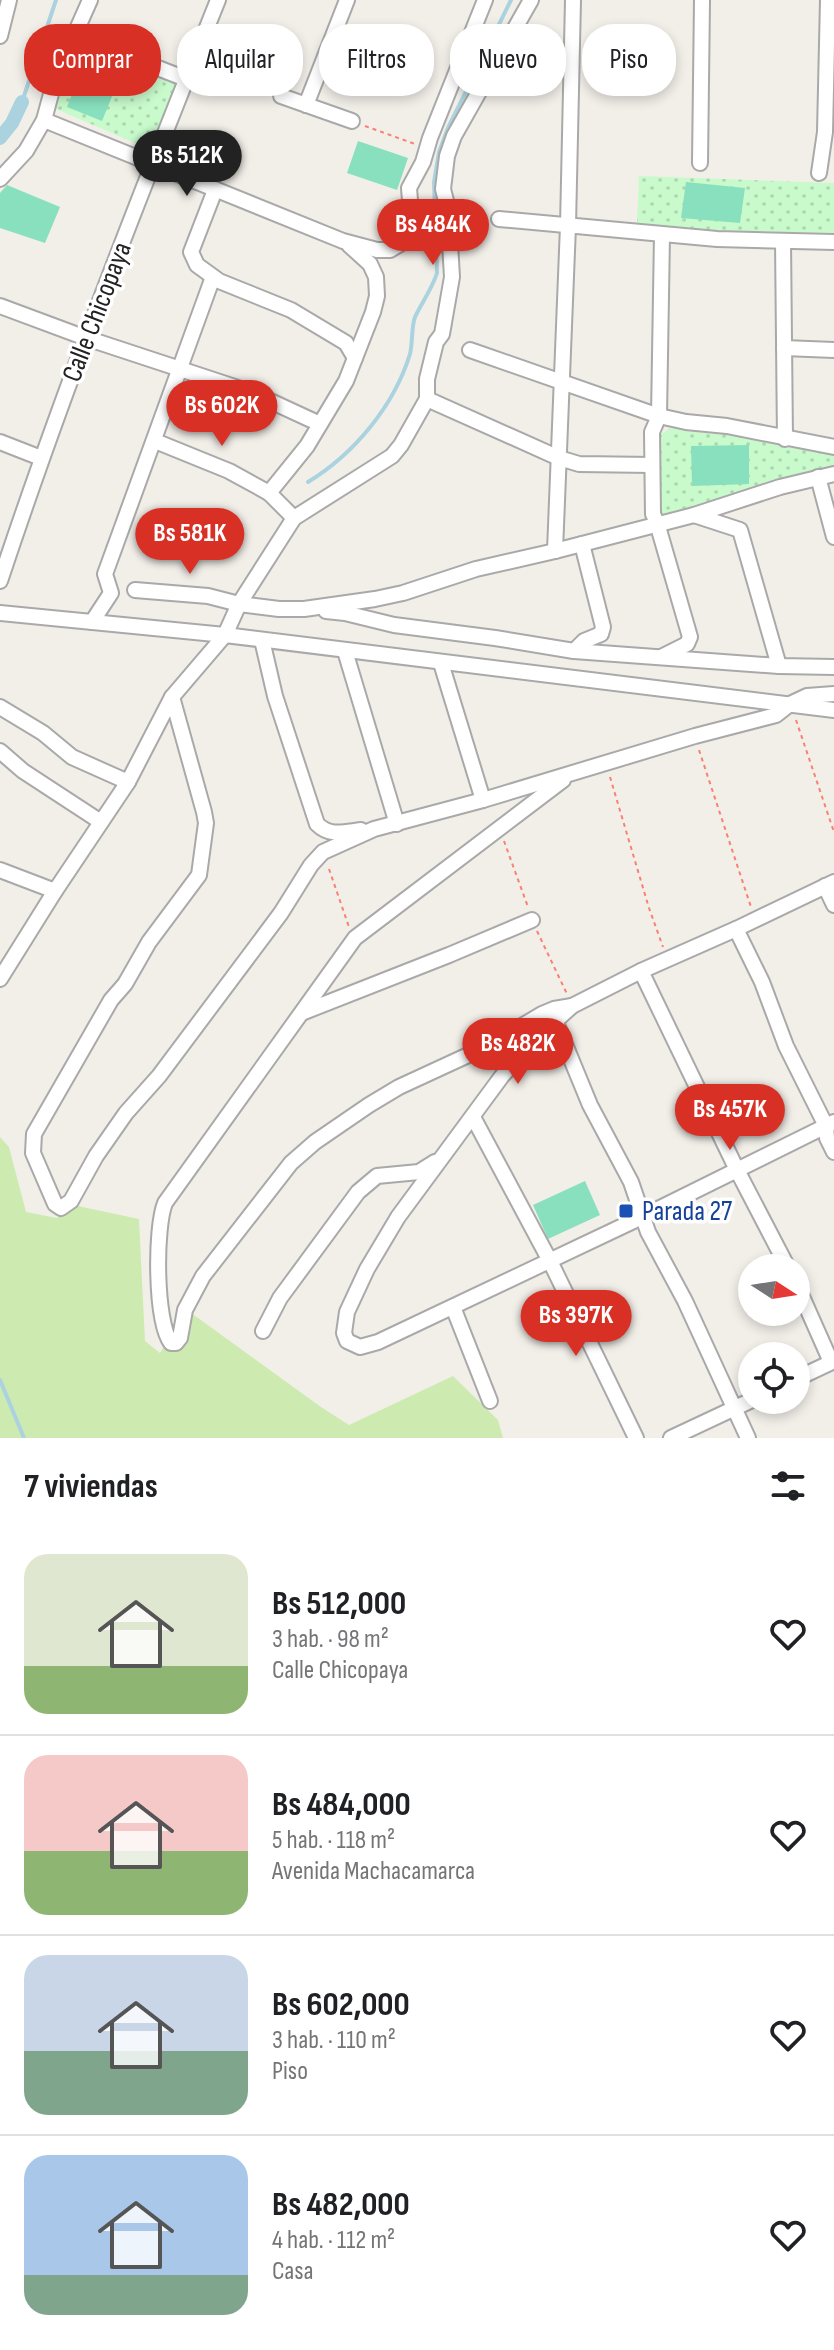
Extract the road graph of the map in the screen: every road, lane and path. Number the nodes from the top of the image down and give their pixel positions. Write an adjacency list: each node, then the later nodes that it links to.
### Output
1 (9, 0): 12 (street)
2 (90, 0): 10 (street)
3 (218, 0): 11 (street, Calle Chicopaya)
4 (347, 0): 16 (street)
5 (485, 0): 19 (street)
6 (531, 0): 40 (street)
7 (573, 0): 26 (street)
8 (702, 0): 20 (street)
9 (828, 0): 22 (street)
10 (81, 24)
11 (208, 24)
12 (0, 36)
13 (50, 96): 17 (street)
14 (180, 96): 21 (street, Calle Chicopaya)
15 (281, 96): 16 (street)
16 (306, 105): 18 (street)
17 (44, 120): 21 (street); 23 (street)
18 (352, 121): 19 (path)
19 (428, 149): 28 (street)
20 (700, 163)
21 (154, 164): 24 (street); 33 (street, Calle Chicopaya)
22 (819, 173)
23 (0, 179)
24 (215, 190): 28 (street); 31 (street)
25 (499, 219): 26 (street)
26 (568, 226): 27 (street); 39 (street)
27 (662, 235): 29 (street); 41 (street)
28 (343, 241): 37 (street)
29 (783, 241): 30 (street); 34 (street)
30 (834, 242)
31 (213, 277): 37 (street); 38 (street)
32 (0, 306): 33 (street)
33 (86, 338): 38 (street); 47 (street, Calle Chicopaya)
34 (784, 348): 36 (street); 43 (street)
35 (470, 350): 39 (street)
36 (834, 350)
37 (355, 358): 42 (street)
38 (181, 369): 42 (street); 44 (street)
39 (562, 382): 41 (street); 48 (street)
40 (427, 399): 48 (street); 54 (street)
41 (659, 416): 43 (street); 49 (street)
42 (320, 424): 52 (street)
43 (785, 439): 46 (street)
44 (155, 441): 52 (street); 64 (street)
45 (0, 442): 47 (street)
46 (834, 447)
47 (41, 458): 59 (street, Calle Chicopaya)
48 (559, 458): 49 (street); 58 (street)
49 (652, 465): 55 (street)
50 (834, 474): 51 (street)
51 (818, 477): 53 (street); 56 (street)
52 (269, 493): 54 (street)
53 (694, 515): 55 (street); 71 (street)
54 (294, 518): 61 (street)
55 (657, 523): 57 (street); 69 (street)
56 (834, 537)
57 (582, 544): 58 (street); 68 (street)
58 (555, 551): 62 (street)
59 (0, 581)
60 (135, 590): 61 (street)
61 (239, 604): 62 (street); 65 (street)
62 (304, 609): 68 (street)
63 (0, 613): 64 (street)
64 (92, 622): 65 (street)
65 (225, 635): 66 (street); 74 (street)
66 (262, 640): 67 (street); 86 (street)
67 (345, 651): 70 (street); 85 (street)
68 (574, 651): 69 (street)
69 (661, 658): 71 (street)
70 (441, 663): 75 (street); 83 (street)
71 (779, 666): 72 (street)
72 (834, 667)
73 (834, 694): 75 (street)
74 (172, 697): 82 (street); 88 (street)
75 (790, 704): 77 (street); 78 (street); 87 (path)
76 (0, 707): 82 (street)
77 (834, 710)
78 (695, 736): 80 (street); 94 (path)
79 (0, 751): 84 (street)
80 (606, 765): 81 (street); 97 (path)
81 (572, 774): 83 (street); 96 (street)
82 (128, 782): 84 (street)
83 (483, 800): 85 (street)
84 (101, 822): 91 (street)
85 (397, 824): 86 (street)
86 (374, 829): 88 (street)
87 (834, 832)
88 (323, 852): 96 (path)
89 (0, 870): 91 (street)
90 (830, 884): 92 (street); 94 (street)
91 (55, 891): 99 (street)
92 (834, 905)
93 (532, 920): 101 (street)
94 (756, 920): 95 (street)
95 (736, 929): 97 (street); 104 (street)
96 (355, 938): 101 (street)
97 (667, 959): 98 (street)
98 (641, 971): 100 (street); 107 (street)
99 (0, 979)
100 (572, 1006): 101 (street); 102 (street)
101 (304, 1012)
102 (555, 1020): 103 (street); 108 (street)
103 (473, 1117): 106 (street); 110 (street)
104 (830, 1124): 105 (street); 107 (street)
105 (834, 1152)
106 (445, 1155): 111 (street); 113 (street)
107 (737, 1170): 108 (street); 109 (street)
108 (644, 1216): 110 (street); 118 (street)
109 (781, 1254)
110 (550, 1261): 111 (street); 119 (street)
111 (453, 1307): 116 (street)
112 (810, 1314): 114 (street)
113 (263, 1331)
114 (832, 1362): 115 (street)
115 (810, 1372)
116 (490, 1401)
117 (738, 1406): 118 (street)
118 (734, 1408): 120 (street); 121 (street)
119 (636, 1438)
120 (671, 1438)
121 (748, 1438)

